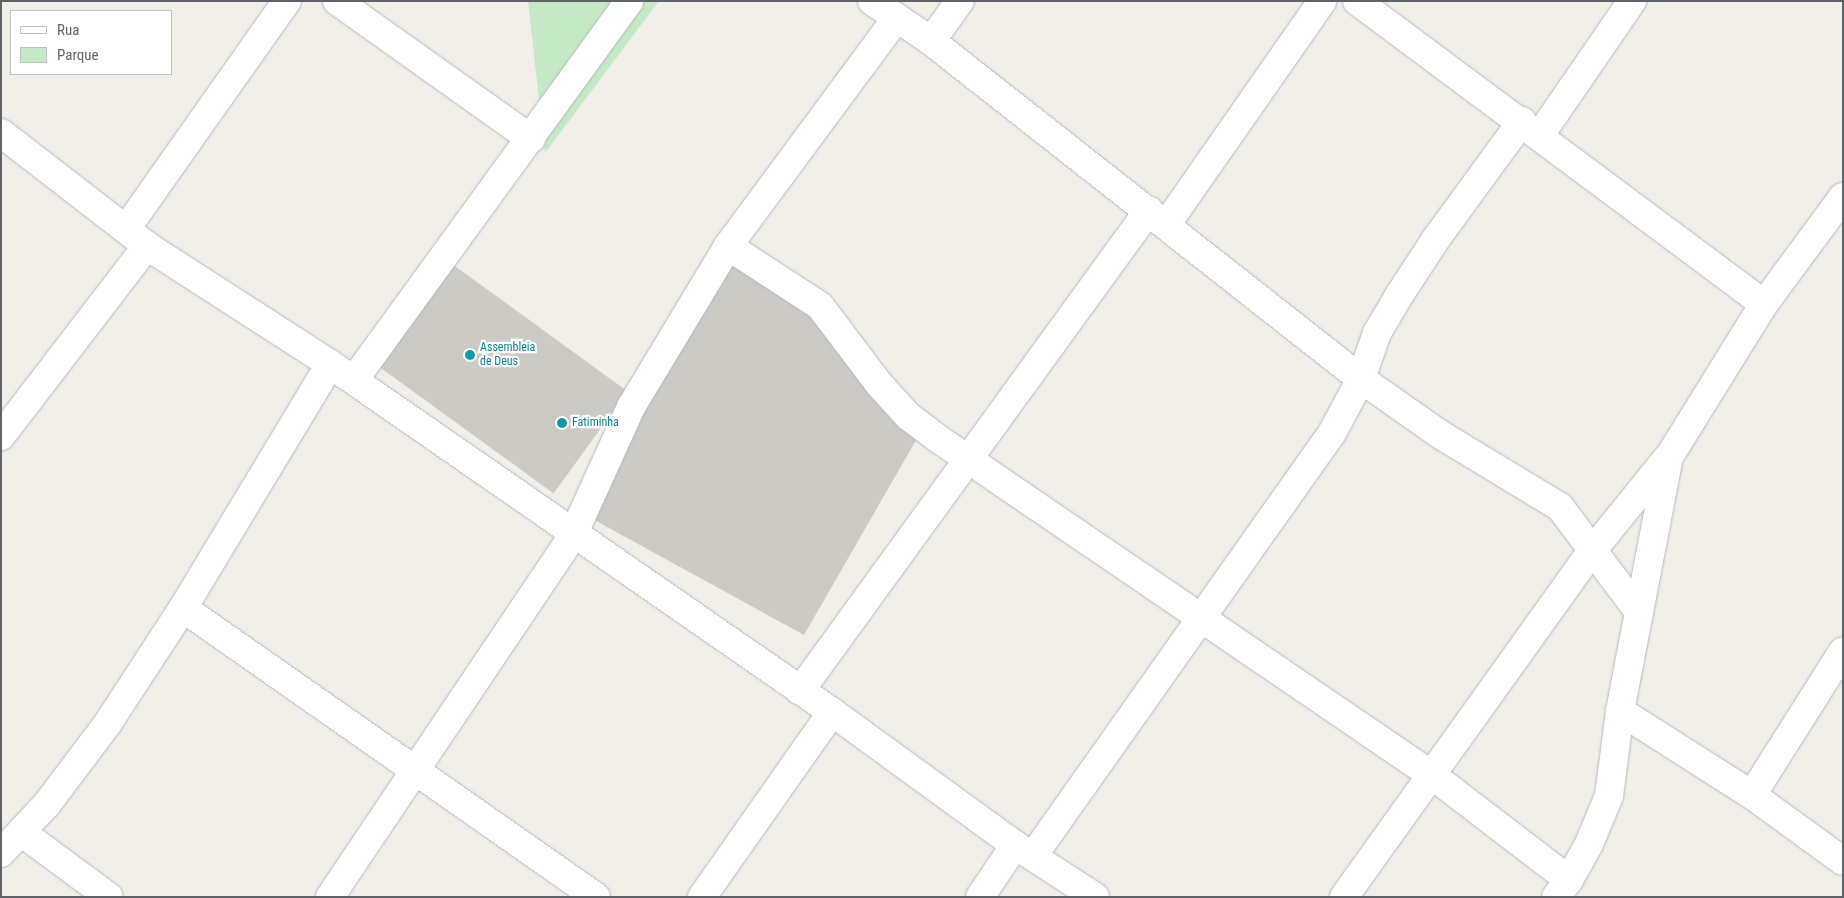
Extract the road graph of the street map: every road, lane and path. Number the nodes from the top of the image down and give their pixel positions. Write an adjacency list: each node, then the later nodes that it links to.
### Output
1 (288, 1): 16 (street)
2 (336, 1): 13 (street)
3 (629, 1): 13 (street)
4 (872, 1): 9 (street)
5 (960, 1): 10 (street)
6 (1322, 1): 15 (street)
7 (1357, 1): 11 (street)
8 (1632, 1): 11 (street)
9 (897, 18): 10 (street); 18 (street)
10 (931, 41): 15 (street)
11 (1531, 128): 19 (street); 21 (street)
12 (1, 133): 16 (street)
13 (531, 139): 22 (street)
14 (1843, 197): 19 (street)
15 (1157, 218): 21 (street); 25 (street)
16 (126, 229): 17 (street)
17 (148, 246): 20 (street); 23 (street)
18 (728, 246): 25 (street); 26 (street)
19 (1764, 304): 24 (street)
20 (330, 364): 22 (street); 28 (street)
21 (1361, 379): 27 (street); 30 (street)
22 (354, 380): 26 (street)
23 (1, 436)
24 (1669, 457): 27 (street); 29 (street)
25 (971, 459): 30 (street); 32 (street)
26 (573, 535): 32 (street); 35 (street)
27 (1592, 551): 29 (street); 36 (street)
28 (183, 608): 35 (street); 38 (street)
29 (1639, 612): 33 (street)
30 (1202, 621): 36 (street); 39 (street)
31 (1843, 651): 37 (street)
32 (800, 691): 34 (street)
33 (1620, 711): 37 (street); 42 (street)
34 (832, 712): 39 (street); 46 (street)
35 (415, 769): 44 (street); 45 (street)
36 (1433, 776): 42 (street); 49 (street)
37 (1752, 795): 41 (street)
38 (21, 832): 40 (street); 43 (street)
39 (1024, 851): 47 (street); 48 (street)
40 (2, 852)
41 (1843, 861)
42 (1562, 888)
43 (110, 897)
44 (330, 897)
45 (596, 897)
46 (702, 897)
47 (980, 897)
48 (1095, 897)
49 (1344, 897)

